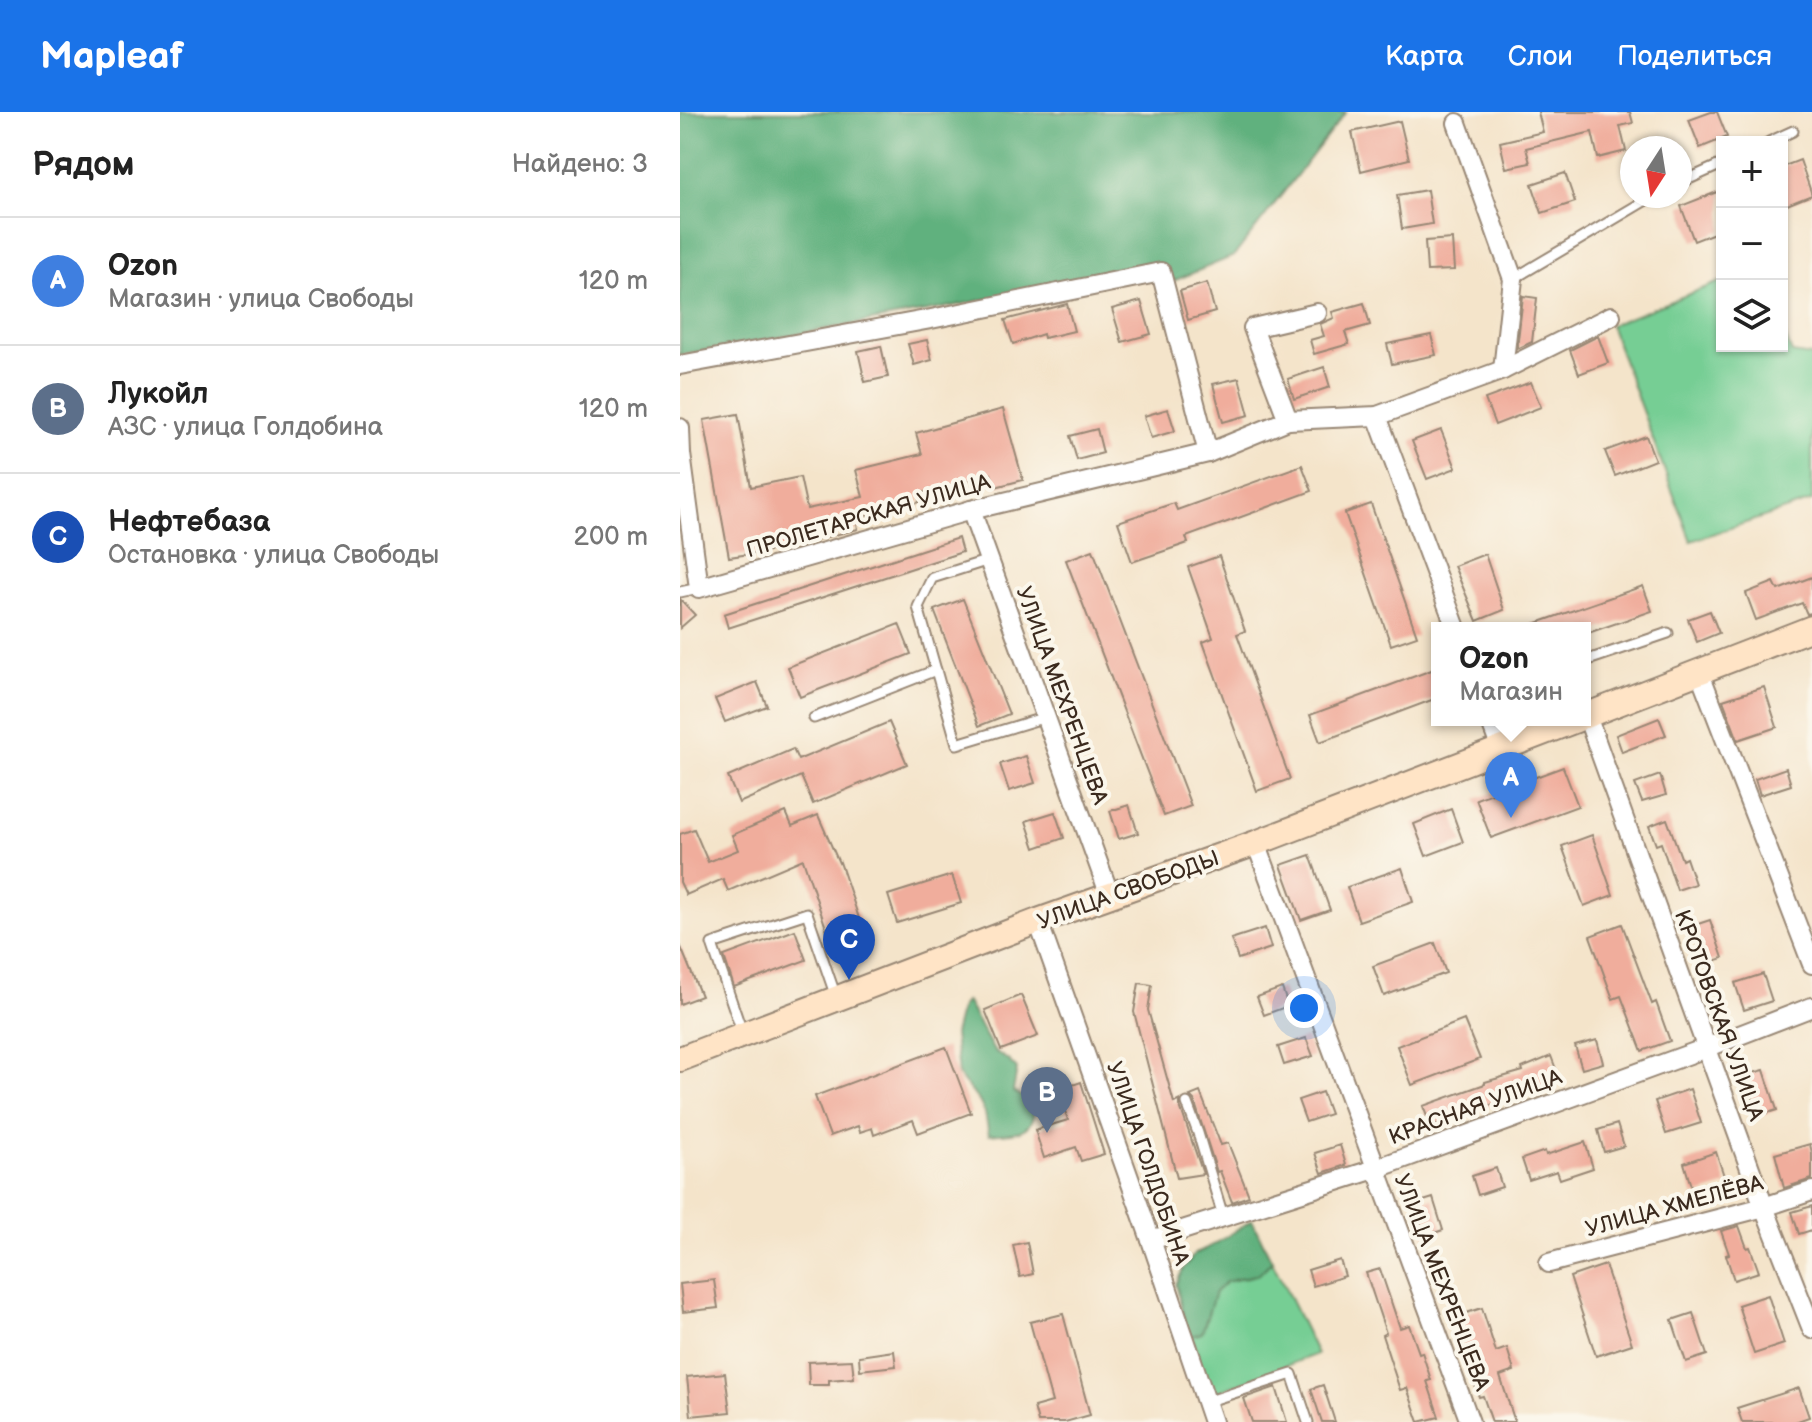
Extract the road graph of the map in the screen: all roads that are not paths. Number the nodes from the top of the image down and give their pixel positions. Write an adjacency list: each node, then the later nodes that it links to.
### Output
1 (1457, 123): 7 (street)
2 (1793, 131): 3 (lane)
3 (1782, 136)
4 (1716, 167): 5 (lane)
5 (1692, 178)
6 (1633, 208): 7 (lane)
7 (1513, 279): 11 (street)
8 (1317, 313): 13 (street)
9 (1611, 316): 11 (street, ПРОЛЕТАРСКАЯ УЛИЦА)
10 (680, 365): 15 (street)
11 (1503, 370): 12 (street, ПРОЛЕТАРСКАЯ УЛИЦА)
12 (1377, 416): 13 (street, ПРОЛЕТАРСКАЯ УЛИЦА); 20 (street)
13 (1288, 420): 15 (street, ПРОЛЕТАРСКАЯ УЛИЦА)
14 (680, 428): 18 (street)
15 (1208, 453): 16 (street, ПРОЛЕТАРСКАЯ УЛИЦА)
16 (971, 510): 17 (street, УЛИЦА МЕХРЕНЦЕВА); 18 (street, ПРОЛЕТАРСКАЯ УЛИЦА)
17 (989, 560): 24 (lane); 27 (street, УЛИЦА МЕХРЕНЦЕВА)
18 (699, 588): 19 (lane)
19 (680, 592)
20 (1454, 622)
21 (1812, 628): 25 (main road, УЛИЦА СВОБОДЫ)
22 (1668, 633): 23 (lane)
23 (1591, 659)
24 (936, 670): 27 (lane); 28 (lane)
25 (1699, 671): 26 (main road, УЛИЦА СВОБОДЫ); 36 (street)
26 (1591, 713)
27 (1046, 717): 34 (street, УЛИЦА МЕХРЕНЦЕВА)
28 (814, 718)
29 (1492, 726): 32 (street)
30 (1559, 726): 32 (main road, УЛИЦА СВОБОДЫ)
31 (1585, 726): 40 (street, КРОТОВСКАЯ УЛИЦА)
32 (1501, 749): 33 (main road, УЛИЦА СВОБОДЫ)
33 (1256, 843): 34 (main road, УЛИЦА СВОБОДЫ); 43 (street, УЛИЦА МЕХРЕНЦЕВА)
34 (1110, 896): 35 (main road, УЛИЦА СВОБОДЫ)
35 (1038, 921): 37 (main road, УЛИЦА СВОБОДЫ); 47 (street, УЛИЦА ГОЛДОБИНА)
36 (1812, 964)
37 (837, 999): 39 (main road, УЛИЦА СВОБОДЫ); 39 (lane)
38 (1812, 1007): 40 (street, КРАСНАЯ УЛИЦА)
39 (743, 1035): 41 (main road, УЛИЦА СВОБОДЫ)
40 (1706, 1048): 43 (street, КРАСНАЯ УЛИЦА); 45 (street, КРОТОВСКАЯ УЛИЦА)
41 (680, 1059)
42 (1187, 1103): 46 (lane)
43 (1375, 1169): 46 (street, КРАСНАЯ УЛИЦА); 53 (street, УЛИЦА МЕХРЕНЦЕВА)
44 (1812, 1191): 45 (street, УЛИЦА ХМЕЛЁВА)
45 (1764, 1207): 48 (street, УЛИЦА ХМЕЛЁВА); 49 (street, КРОТОВСКАЯ УЛИЦА)
46 (1223, 1216): 47 (street, КРАСНАЯ УЛИЦА)
47 (1151, 1240): 50 (street, УЛИЦА ГОЛДОБИНА)
48 (1549, 1263)
49 (1812, 1329)
50 (1206, 1402): 51 (street, УЛИЦА ГОЛДОБИНА); 52 (lane)
51 (1213, 1422)
52 (1308, 1422)
53 (1470, 1422)

